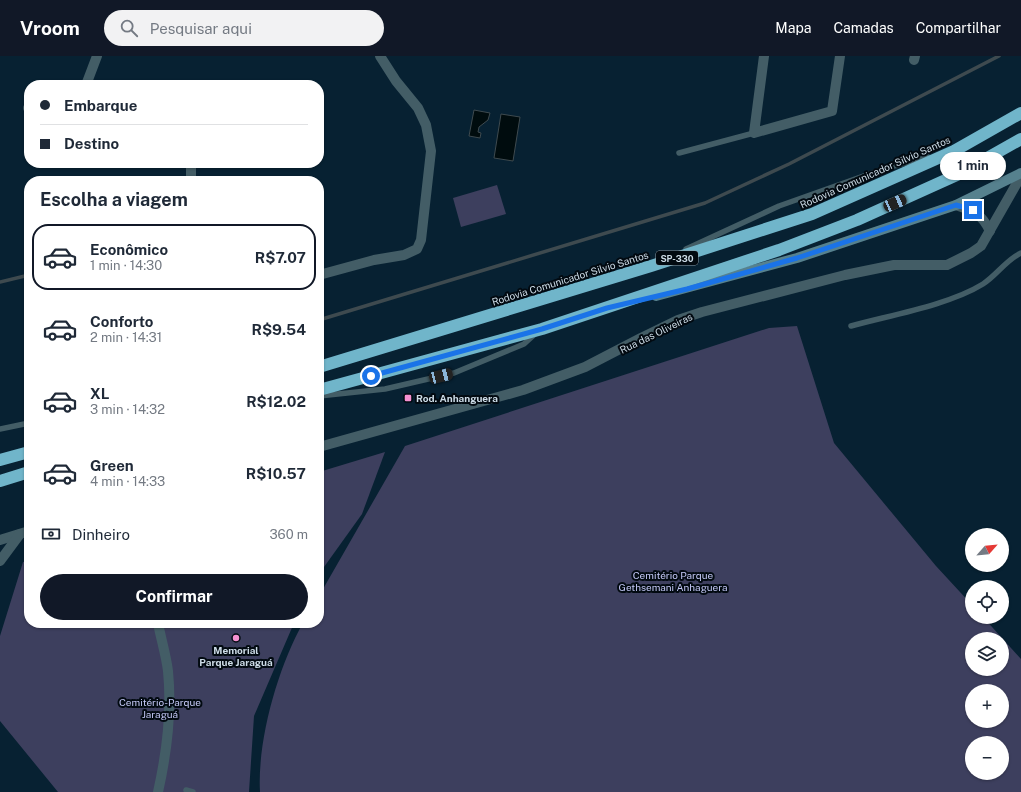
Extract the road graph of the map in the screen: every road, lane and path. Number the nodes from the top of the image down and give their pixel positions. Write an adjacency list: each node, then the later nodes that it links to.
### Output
1 (97, 56): 5 (street)
2 (380, 56): 17 (street)
3 (764, 56): 7 (street)
4 (840, 56): 7 (street)
5 (88, 80)
6 (1021, 113): 9 (highway, Rodovia Comunicador Silvio Santos / SP-330)
7 (754, 133): 10 (lane)
8 (1021, 139): 18 (highway, SP-330)
9 (954, 151): 16 (highway, Rodovia Comunicador Silvio Santos / SP-330); 16 (lane)
10 (679, 153)
11 (1021, 173): 13 (main road)
12 (1021, 176): 14 (street, Rua das Oliveiras)
13 (956, 205): 14 (street); 18 (main road)
14 (990, 231): 26 (street, Rua das Oliveiras)
15 (1021, 252): 19 (lane)
16 (651, 266): 21 (highway, Rodovia Comunicador Silvio Santos / SP-330)
17 (324, 274)
18 (607, 308): 20 (highway, SP-330)
19 (851, 326)
20 (542, 329): 22 (highway, SP-330); 23 (lane)
21 (324, 365)
22 (324, 389)
23 (324, 395)
24 (24, 424): 25 (lane)
25 (0, 429)
26 (324, 446)
27 (24, 453): 28 (highway)
28 (0, 460)
29 (24, 474): 30 (highway)
30 (0, 481)
31 (24, 533): 32 (street); 33 (street)
32 (0, 540)
33 (0, 561)
34 (159, 628): 36 (street)
35 (186, 790): 37 (lane)
36 (158, 792)
37 (192, 792)

